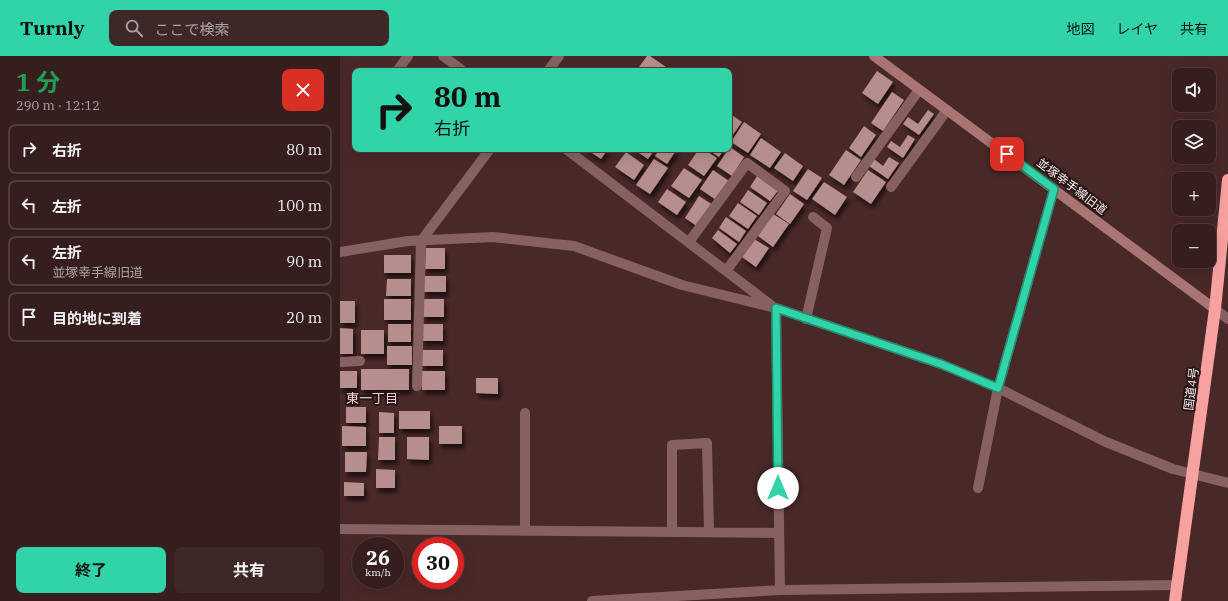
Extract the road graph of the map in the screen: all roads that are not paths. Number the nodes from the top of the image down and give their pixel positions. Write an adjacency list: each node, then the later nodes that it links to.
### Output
1 (408, 56): 5 (street)
2 (443, 56): 6 (street)
3 (559, 56): 7 (street)
4 (876, 57): 8 (street, 並塚幸手線旧道)
5 (399, 68)
6 (459, 68)
7 (550, 68)
8 (919, 90): 9 (street, 並塚幸手線旧道); 12 (street)
9 (947, 110): 14 (street); 15 (street, 並塚幸手線旧道)
10 (488, 152): 17 (street)
11 (570, 152): 18 (street)
12 (856, 177)
13 (1228, 180): 22 (highway, 国道4号)
14 (891, 188)
15 (1054, 189): 22 (street, 並塚幸手線旧道); 28 (street)
16 (813, 217): 23 (street)
17 (421, 241): 19 (street); 21 (street); 27 (street)
18 (689, 242): 20 (street); 20 (street)
19 (340, 252)
20 (726, 271): 21 (street)
21 (776, 308): 23 (street); 37 (street)
22 (1215, 309): 24 (street); 30 (highway, 国道4号)
23 (806, 318): 28 (street)
24 (1228, 319)
25 (360, 361): 26 (street)
26 (340, 362)
27 (417, 386)
28 (998, 388): 30 (street); 32 (street)
29 (525, 413): 34 (street)
30 (1193, 475): 31 (street); 38 (highway, 国道4号)
31 (1228, 484)
32 (978, 488)
33 (340, 529): 34 (street)
34 (525, 531): 35 (street)
35 (672, 532): 36 (street); 36 (street)
36 (709, 532): 37 (street)
37 (779, 533): 39 (street)
38 (1178, 586): 39 (street); 41 (highway, 国道4号)
39 (780, 590): 40 (street)
40 (592, 601)
41 (1175, 601)

